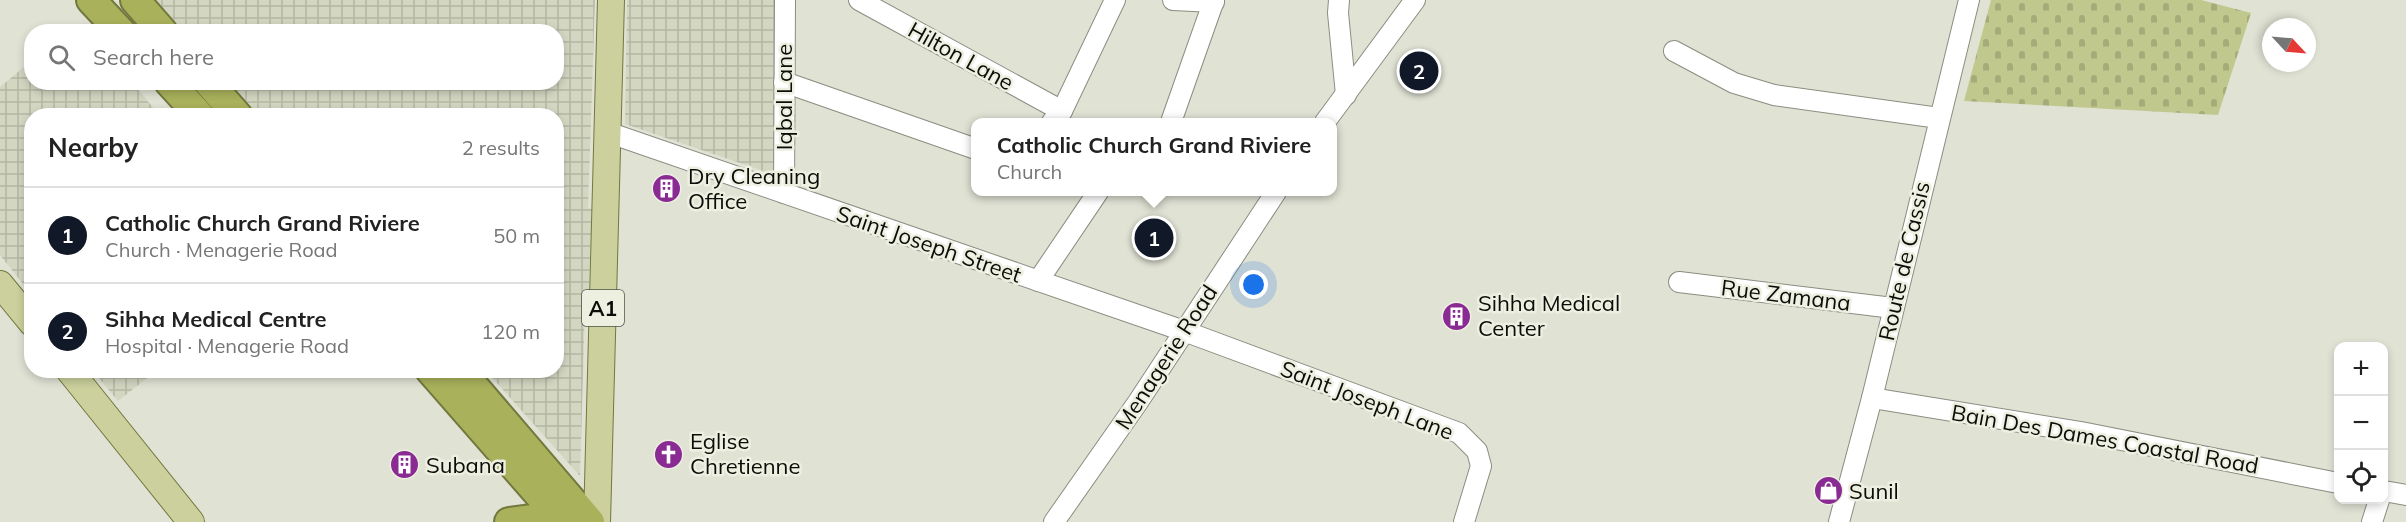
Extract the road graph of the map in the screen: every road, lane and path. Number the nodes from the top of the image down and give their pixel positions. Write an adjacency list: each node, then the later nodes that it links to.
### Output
1 (91, 0): 13 (highway)
2 (135, 0): 14 (highway)
3 (611, 0): 26 (main road, A1)
4 (785, 0): 16 (street, Iqbal Lane)
5 (859, 0): 22 (street, Hilton Lane)
6 (1115, 0): 7 (street); 22 (street)
7 (1126, 0)
8 (1173, 0): 12 (street)
9 (1339, 0): 19 (street)
10 (1415, 0): 19 (street)
11 (1969, 0): 25 (street, Route de Cassis)
12 (1214, 1): 23 (street)
13 (114, 24)
14 (156, 24)
15 (1674, 51): 25 (street)
16 (784, 82): 27 (street); 28 (street, Iqbal Lane)
17 (176, 90): 20 (highway)
18 (215, 90): 21 (highway)
19 (1346, 94): 24 (street)
20 (193, 108)
21 (231, 108)
22 (1057, 117)
23 (1173, 118)
24 (1329, 118)
25 (1939, 118): 34 (street, Route de Cassis)
26 (607, 132): 28 (street, Saint Joseph Street); 51 (main road, A1)
27 (971, 148)
28 (784, 193): 31 (street, Saint Joseph Street)
29 (1095, 196): 31 (street)
30 (1273, 196): 36 (street, Menagerie Road)
31 (1038, 281): 36 (street, Saint Joseph Street)
32 (1679, 282): 34 (street, Rue Zamana)
33 (0, 284): 35 (main road)
34 (1893, 308): 40 (street, Route de Cassis)
35 (24, 313)
36 (1184, 331): 52 (street, Menagerie Road); 53 (street, Saint Joseph Lane)
37 (75, 378): 46 (main road)
38 (437, 378): 49 (highway)
39 (467, 378): 50 (highway)
40 (1872, 398): 41 (street, Bain Des Dames Coastal Road); 45 (street, Route de Cassis)
41 (2334, 482)
42 (2388, 492): 43 (street)
43 (2406, 495)
44 (2378, 504): 54 (street)
45 (1843, 521)
46 (191, 522)
47 (509, 522): 48 (highway)
48 (540, 522)
49 (563, 522)
50 (590, 522)
51 (597, 522)
52 (1054, 522)
53 (1464, 522)
54 (2372, 522)

